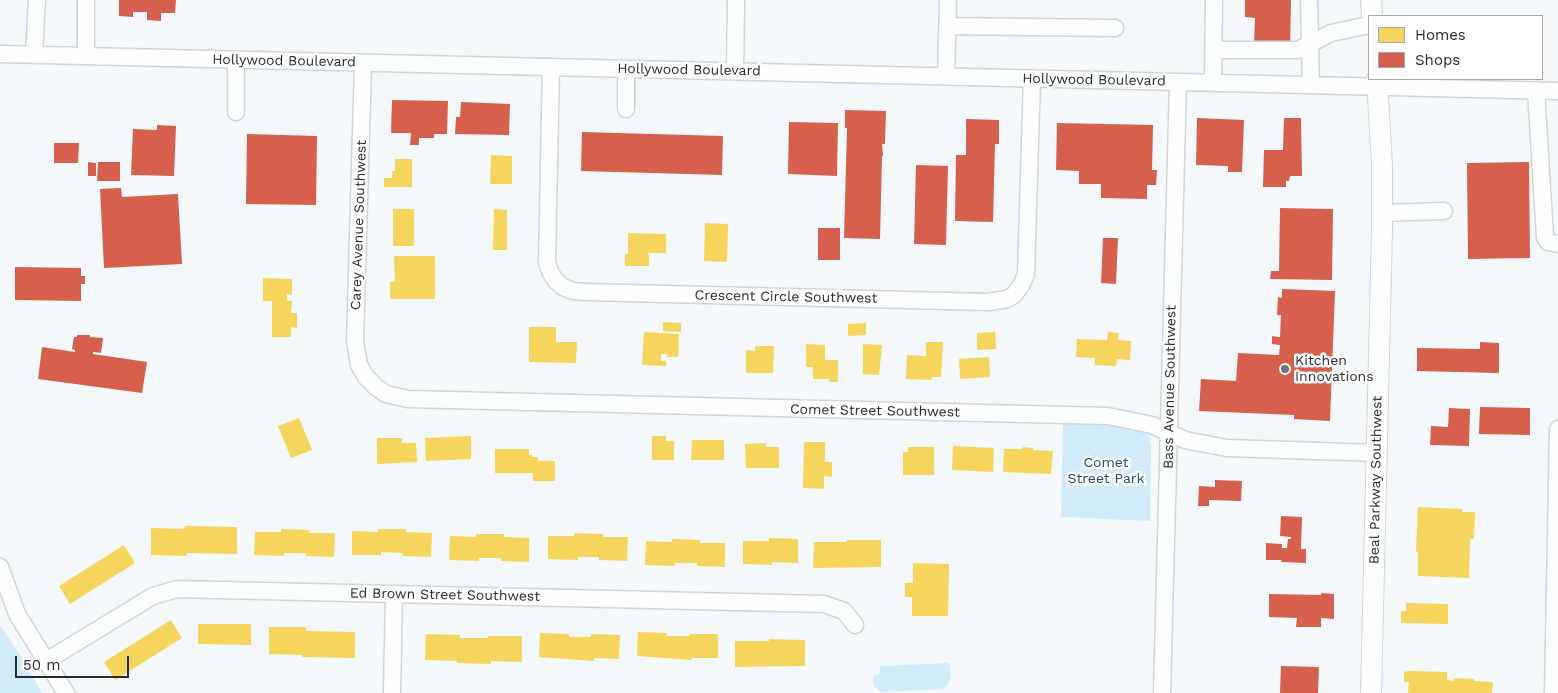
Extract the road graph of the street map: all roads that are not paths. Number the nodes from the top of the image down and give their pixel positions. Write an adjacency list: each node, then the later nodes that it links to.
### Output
1 (37, 0): 15 (street)
2 (86, 0): 16 (street)
3 (736, 0): 21 (street)
4 (948, 0): 10 (street)
5 (1214, 0): 13 (street)
6 (1309, 0): 12 (street)
7 (1371, 0): 8 (main road)
8 (1372, 15)
9 (1368, 25): 12 (street)
10 (947, 26): 11 (street); 22 (street)
11 (1115, 28)
12 (1310, 45): 13 (street); 27 (street)
13 (1213, 50): 26 (street)
14 (0, 54): 15 (street, Hollywood Boulevard)
15 (34, 55): 16 (street, Hollywood Boulevard)
16 (86, 56): 17 (street, Hollywood Boulevard)
17 (236, 60): 18 (street, Hollywood Boulevard); 31 (street)
18 (363, 63): 19 (street, Hollywood Boulevard); 35 (street, Carey Avenue Southwest)
19 (551, 67): 20 (street, Hollywood Boulevard); 23 (street, Crescent Circle Southwest)
20 (626, 69): 21 (street, Hollywood Boulevard); 30 (street)
21 (734, 71): 22 (street, Hollywood Boulevard)
22 (946, 76): 23 (street, Hollywood Boulevard)
23 (1032, 78): 24 (street, Hollywood Boulevard)
24 (1178, 82): 26 (street, Hollywood Boulevard); 37 (street, Bass Avenue Southwest)
25 (1377, 82): 27 (street, Hollywood Boulevard); 28 (street, Hollywood Boulevard); 33 (main road, Beal Parkway Southwest)
26 (1213, 83): 27 (street, Hollywood Boulevard)
27 (1311, 85)
28 (1536, 90): 29 (street, Hollywood Boulevard); 34 (street)
29 (1558, 91)
30 (626, 109)
31 (236, 112)
32 (1444, 211): 33 (street)
33 (1382, 213): 38 (main road, Beal Parkway Southwest)
34 (1558, 244)
35 (372, 383): 37 (street, Comet Street Southwest)
36 (1558, 429): 42 (street)
37 (1168, 433): 38 (street, Comet Street Southwest); 46 (street, Bass Avenue Southwest)
38 (1377, 453): 47 (main road, Beal Parkway Southwest)
39 (0, 567): 43 (street)
40 (394, 594): 41 (street, Ed Brown Street Southwest); 43 (street, Ed Brown Street Southwest); 45 (street)
41 (855, 625)
42 (1556, 660): 48 (street)
43 (46, 661): 44 (street)
44 (66, 693)
45 (392, 693)
46 (1162, 693)
47 (1371, 693)
48 (1553, 693)

